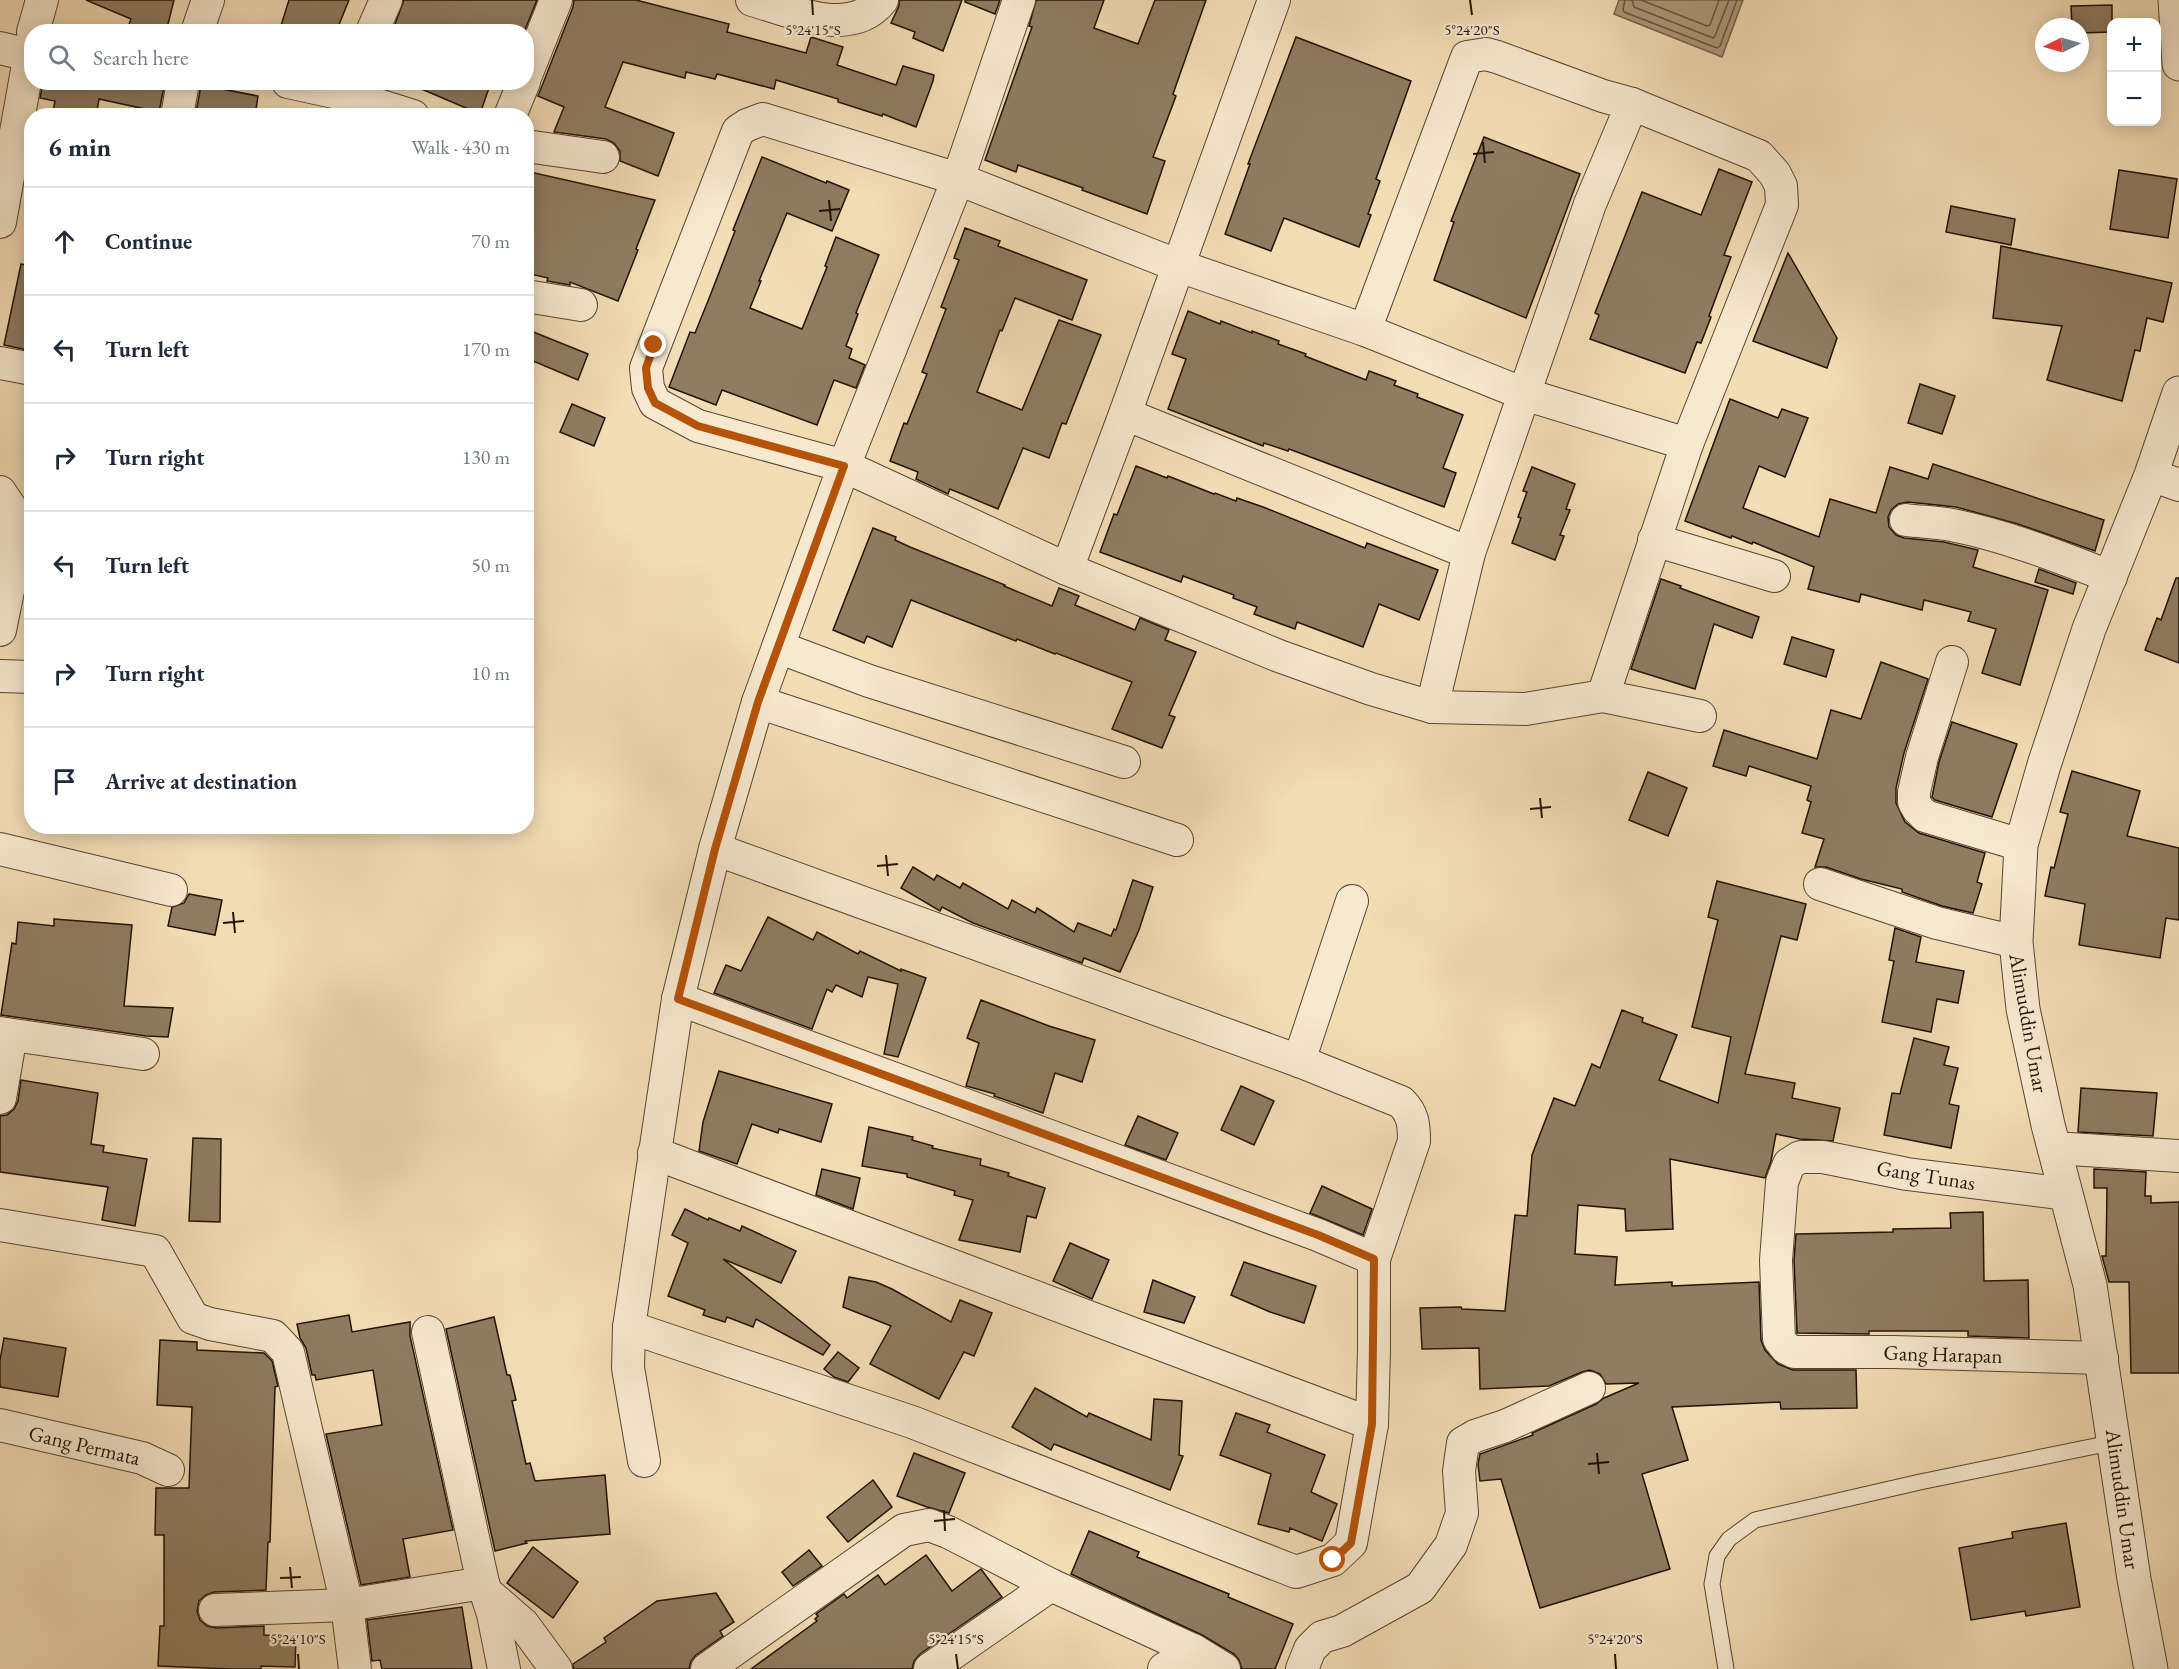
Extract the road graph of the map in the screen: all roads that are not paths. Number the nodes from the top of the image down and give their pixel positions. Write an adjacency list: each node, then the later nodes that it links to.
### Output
1 (208, 0): 9 (street)
2 (386, 0): 10 (street)
3 (556, 0): 11 (street)
4 (752, 0): 5 (street)
5 (882, 0)
6 (1019, 0): 24 (street)
7 (1274, 0): 26 (street)
8 (2175, 0): 12 (street)
9 (200, 24)
10 (376, 24)
11 (534, 55)
12 (2179, 64)
13 (24, 80): 25 (street)
14 (182, 90): 19 (street)
15 (316, 90): 17 (street)
16 (521, 90): 21 (street)
17 (343, 98): 20 (street)
18 (1632, 104): 29 (street); 33 (street); 35 (street)
19 (178, 108)
20 (382, 108)
21 (513, 108)
22 (534, 147): 23 (street)
23 (603, 157)
24 (958, 179): 26 (street); 36 (street); 36 (street)
25 (0, 222)
26 (1179, 266): 29 (street); 34 (street)
27 (534, 297): 28 (street)
28 (581, 305)
29 (1365, 330): 33 (street)
30 (0, 363): 31 (street)
31 (24, 368)
32 (2179, 393): 37 (street, Alimuddin Umar)
33 (1524, 394): 35 (street); 41 (street)
34 (1125, 414): 41 (street); 42 (street)
35 (1687, 444): 40 (street)
36 (844, 466): 42 (street); 46 (street)
37 (2165, 480): 44 (street, Alimuddin Umar)
38 (0, 492): 45 (street)
39 (1906, 520): 44 (street)
40 (1654, 540): 43 (street); 50 (street)
41 (1469, 553): 52 (street)
42 (1067, 569): 52 (street)
43 (1774, 576)
44 (2111, 577): 56 (street, Alimuddin Umar)
45 (0, 630)
46 (778, 647): 51 (street); 54 (street)
47 (1952, 662): 56 (street)
48 (0, 676): 49 (street)
49 (24, 677)
50 (1602, 696): 52 (street); 53 (street)
51 (758, 702): 55 (street); 58 (street)
52 (1432, 707)
53 (1700, 716)
54 (1124, 762)
55 (1177, 840)
56 (2022, 845): 62 (street, Alimuddin Umar)
57 (0, 849): 60 (street)
58 (715, 849): 63 (street); 66 (street)
59 (1820, 884): 62 (street)
60 (171, 890)
61 (1352, 901): 66 (street)
62 (2016, 942): 68 (street, Alimuddin Umar)
63 (678, 999): 69 (street); 73 (street)
64 (6, 1034): 65 (street); 67 (street)
65 (143, 1053)
66 (1299, 1061): 73 (street)
67 (0, 1098)
68 (2054, 1148): 70 (street); 71 (street, Alimuddin Umar)
69 (654, 1153): 74 (street); 79 (street)
70 (2179, 1156)
71 (2066, 1194): 76 (street, Gang Tunas); 77 (street, Alimuddin Umar)
72 (0, 1225): 86 (street)
73 (1374, 1259): 79 (street)
74 (630, 1327): 79 (street); 82 (street)
75 (428, 1332): 85 (street)
76 (1786, 1348): 77 (street, Gang Harapan)
77 (2102, 1358): 81 (street, Alimuddin Umar)
78 (1589, 1388): 96 (street)
79 (1372, 1424)
80 (0, 1425): 83 (street, Gang Permata)
81 (2115, 1442): 97 (lane); 98 (street, Alimuddin Umar)
82 (644, 1461)
83 (168, 1470)
84 (1051, 1585): 88 (street); 92 (street); 93 (street)
85 (484, 1587): 86 (street); 90 (street); 91 (street)
86 (346, 1605): 87 (street); 89 (street)
87 (215, 1610)
88 (1193, 1650): 94 (street); 95 (street)
89 (355, 1669)
90 (504, 1669)
91 (556, 1669)
92 (707, 1669)
93 (930, 1669)
94 (1164, 1669)
95 (1224, 1669)
96 (1302, 1669)
97 (1726, 1669)
98 (2151, 1669)

